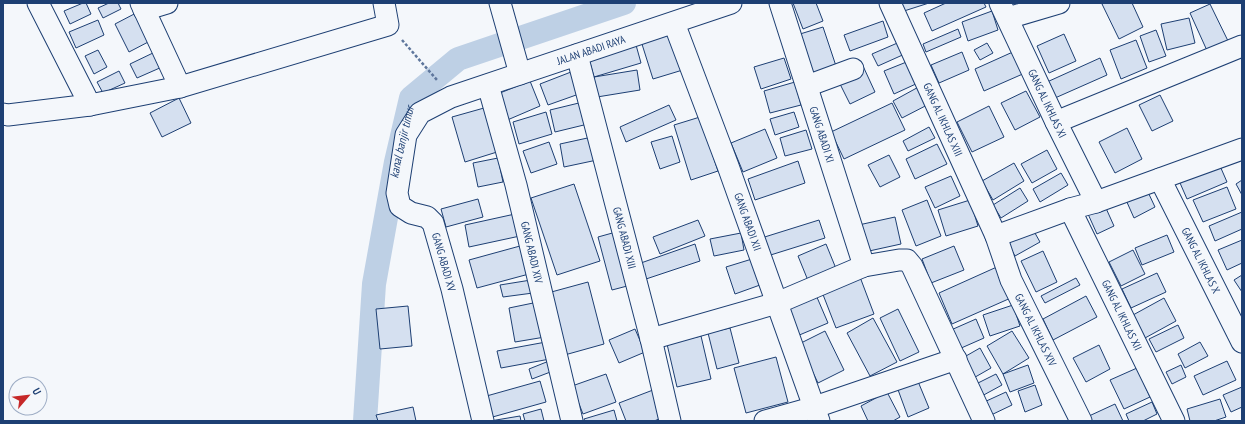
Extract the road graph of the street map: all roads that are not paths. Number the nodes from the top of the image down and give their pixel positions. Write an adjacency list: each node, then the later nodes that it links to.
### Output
1 (38, 3): 20 (street)
2 (167, 3): 8 (street)
3 (384, 3): 18 (street)
4 (731, 3): 11 (street, JALAN ABADI RAYA)
5 (780, 3): 17 (street, GANG ABADI XI)
6 (890, 3): 27 (street, GANG AL IKHLAS XIII)
7 (1059, 3): 10 (street)
8 (143, 7): 18 (street)
9 (502, 8): 14 (street)
10 (1004, 10): 22 (street, GANG AL IKHLAS XI)
11 (674, 23): 13 (street, JALAN ABADI RAYA); 29 (street, GANG ABADI XII)
12 (1242, 46): 22 (street)
13 (577, 55): 14 (street, JALAN ABADI RAYA); 30 (street, GANG ABADI XIII)
14 (518, 66): 16 (street, JALAN ABADI RAYA)
15 (853, 70): 17 (street)
16 (488, 85): 19 (street, JALAN ABADI RAYA); 35 (street, GANG ABADI XIV)
17 (807, 86): 28 (street, GANG ABADI XI)
18 (180, 87): 20 (street)
19 (445, 90): 34 (street, GANG ABADI XV)
20 (90, 105): 21 (street)
21 (3, 114)
22 (1056, 122): 25 (street, GANG AL IKHLAS XI)
23 (1242, 149): 24 (street)
24 (1160, 179): 25 (street); 31 (street, GANG AL IKHLAS X)
25 (1096, 202): 26 (street)
26 (1070, 209): 27 (street); 40 (street, GANG AL IKHLAS XII)
27 (996, 236): 39 (street, GANG AL IKHLAS XIV)
28 (864, 266): 29 (street); 32 (street)
29 (777, 303): 30 (street); 33 (street, GANG ABADI XII)
30 (651, 339): 36 (street, GANG ABADI XIII)
31 (1242, 342)
32 (956, 359): 33 (street); 38 (street)
33 (817, 414): 37 (street)
34 (483, 421)
35 (572, 421)
36 (670, 421)
37 (765, 421)
38 (984, 421)
39 (1081, 421)
40 (1174, 421)

